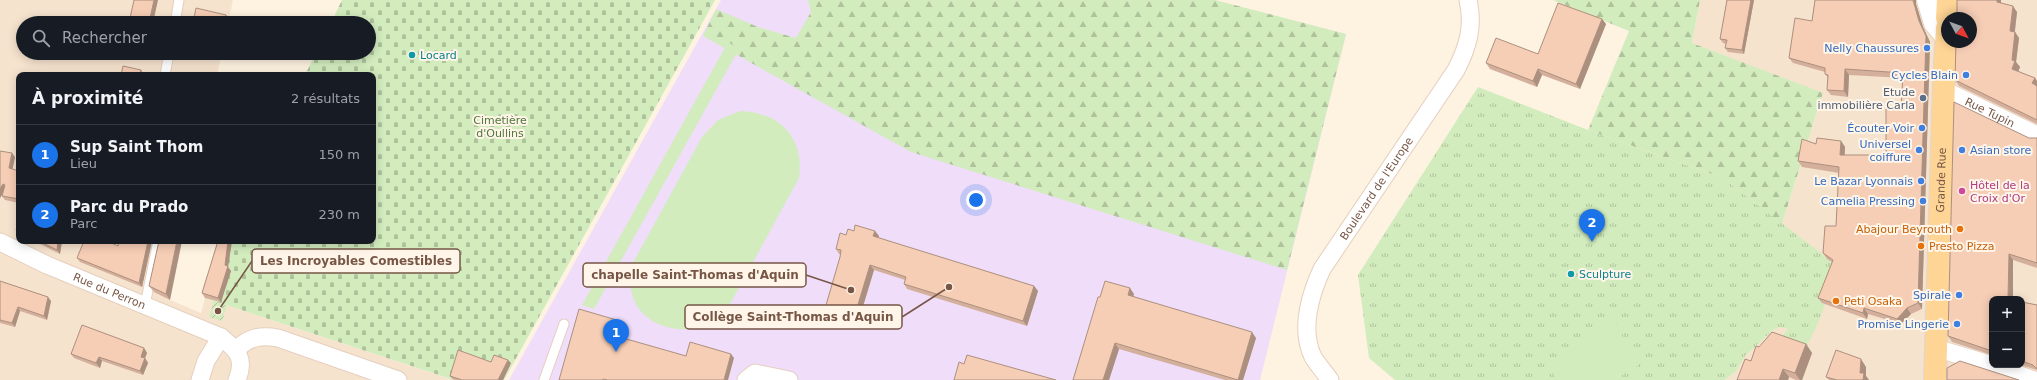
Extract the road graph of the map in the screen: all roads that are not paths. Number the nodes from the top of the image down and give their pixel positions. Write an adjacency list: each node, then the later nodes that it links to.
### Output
1 (179, 0): 6 (lane)
2 (1468, 0): 28 (street, Boulevard de l'Europe)
3 (1928, 0): 7 (street)
4 (1948, 0): 5 (main road)
5 (1947, 12)
6 (176, 16)
7 (1941, 30)
8 (1946, 48): 11 (main road, Grande Rue)
9 (168, 60): 10 (lane)
10 (166, 72)
11 (1944, 90): 12 (street, Rue Tupin); 18 (main road, Grande Rue)
12 (2037, 135)
13 (0, 242): 15 (street, Rue du Perron)
14 (157, 244): 15 (lane)
15 (145, 305): 17 (street, Rue du Perron)
16 (564, 324): 25 (lane)
17 (221, 337): 19 (street, Rue du Perron); 22 (street)
18 (1936, 348): 20 (street); 29 (main road, Grande Rue)
19 (237, 349): 23 (street); 24 (street)
20 (1989, 364)
21 (2000, 368): 30 (street)
22 (200, 380)
23 (238, 380)
24 (398, 380)
25 (544, 380)
26 (746, 380): 27 (street)
27 (789, 380)
28 (1330, 380)
29 (1935, 380)
30 (2034, 380)

